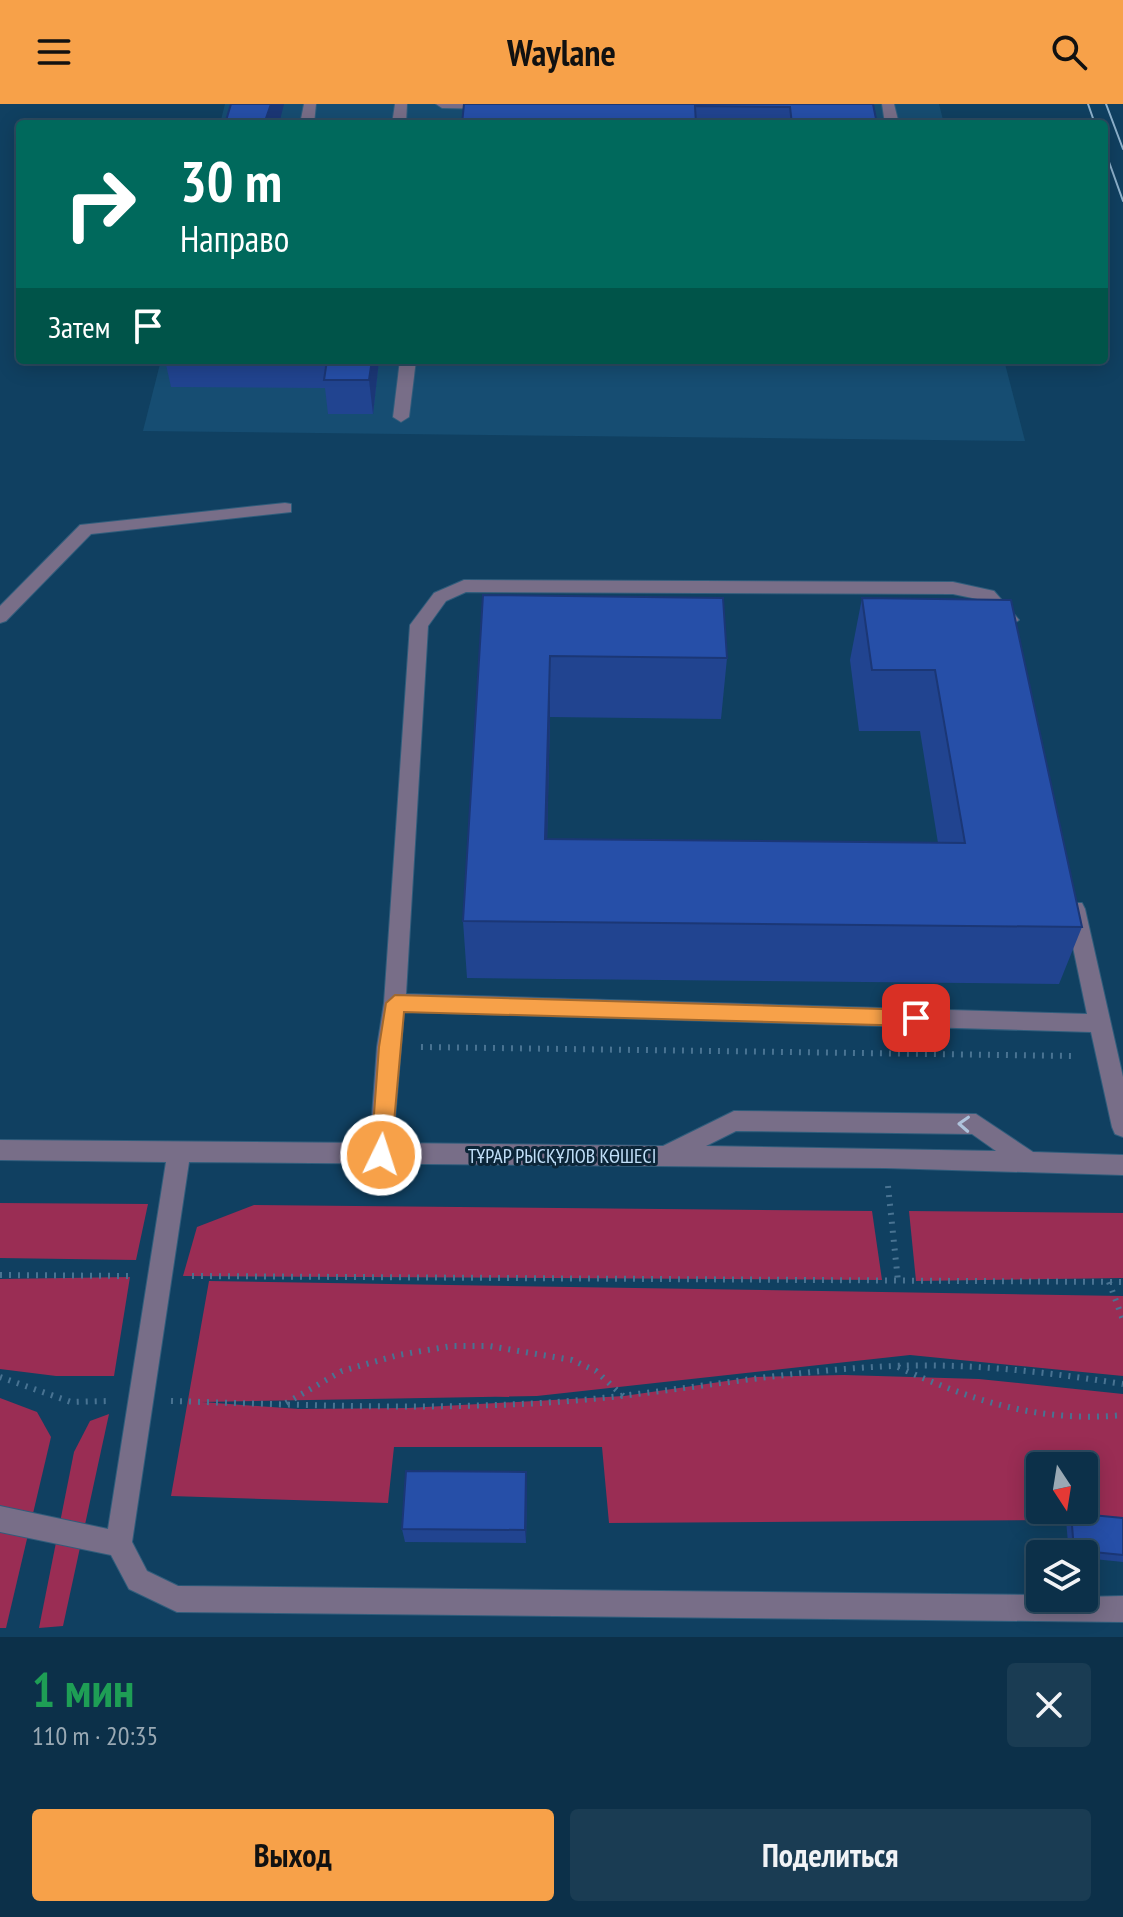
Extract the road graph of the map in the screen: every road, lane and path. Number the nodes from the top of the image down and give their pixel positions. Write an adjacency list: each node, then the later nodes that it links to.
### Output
1 (442, 104): 2 (street)
2 (504, 105)
3 (408, 364): 4 (street)
4 (401, 417)
5 (285, 508): 6 (street)
6 (0, 617)
7 (1015, 645): 9 (street)
8 (1070, 887): 10 (street)
9 (395, 1003): 10 (street); 11 (street)
10 (1100, 1023): 12 (street)
11 (388, 1047): 12 (path); 16 (street)
12 (1108, 1057): 13 (street)
13 (1123, 1127)
14 (0, 1150): 15 (street, ТҰРАР РЫСҚҰЛОВ КӨШЕСІ)
15 (179, 1154): 16 (street, ТҰРАР РЫСҚҰЛОВ КӨШЕСІ); 22 (street)
16 (381, 1155): 17 (street, ТҰРАР РЫСҚҰЛОВ КӨШЕСІ)
17 (664, 1157): 18 (street, ТҰРАР РЫСҚҰЛОВ КӨШЕСІ); 19 (street, one-way to 17)
18 (885, 1158): 19 (street, ТҰРАР РЫСҚҰЛОВ КӨШЕСІ); 23 (path)
19 (1030, 1163): 20 (street, ТҰРАР РЫСҚҰЛОВ КӨШЕСІ)
20 (1123, 1165)
21 (0, 1275): 22 (path)
22 (161, 1276): 23 (path); 31 (street)
23 (898, 1281): 24 (path)
24 (1109, 1282): 25 (path); 26 (path)
25 (1123, 1282)
26 (1123, 1320)
27 (895, 1366): 29 (path); 30 (path); 33 (path)
28 (0, 1377): 31 (path)
29 (1123, 1384)
30 (624, 1396): 32 (path); 32 (path)
31 (142, 1400): 32 (path); 35 (street)
32 (284, 1405)
33 (1123, 1415)
34 (0, 1519): 35 (street)
35 (119, 1544): 36 (street)
36 (1123, 1609)

